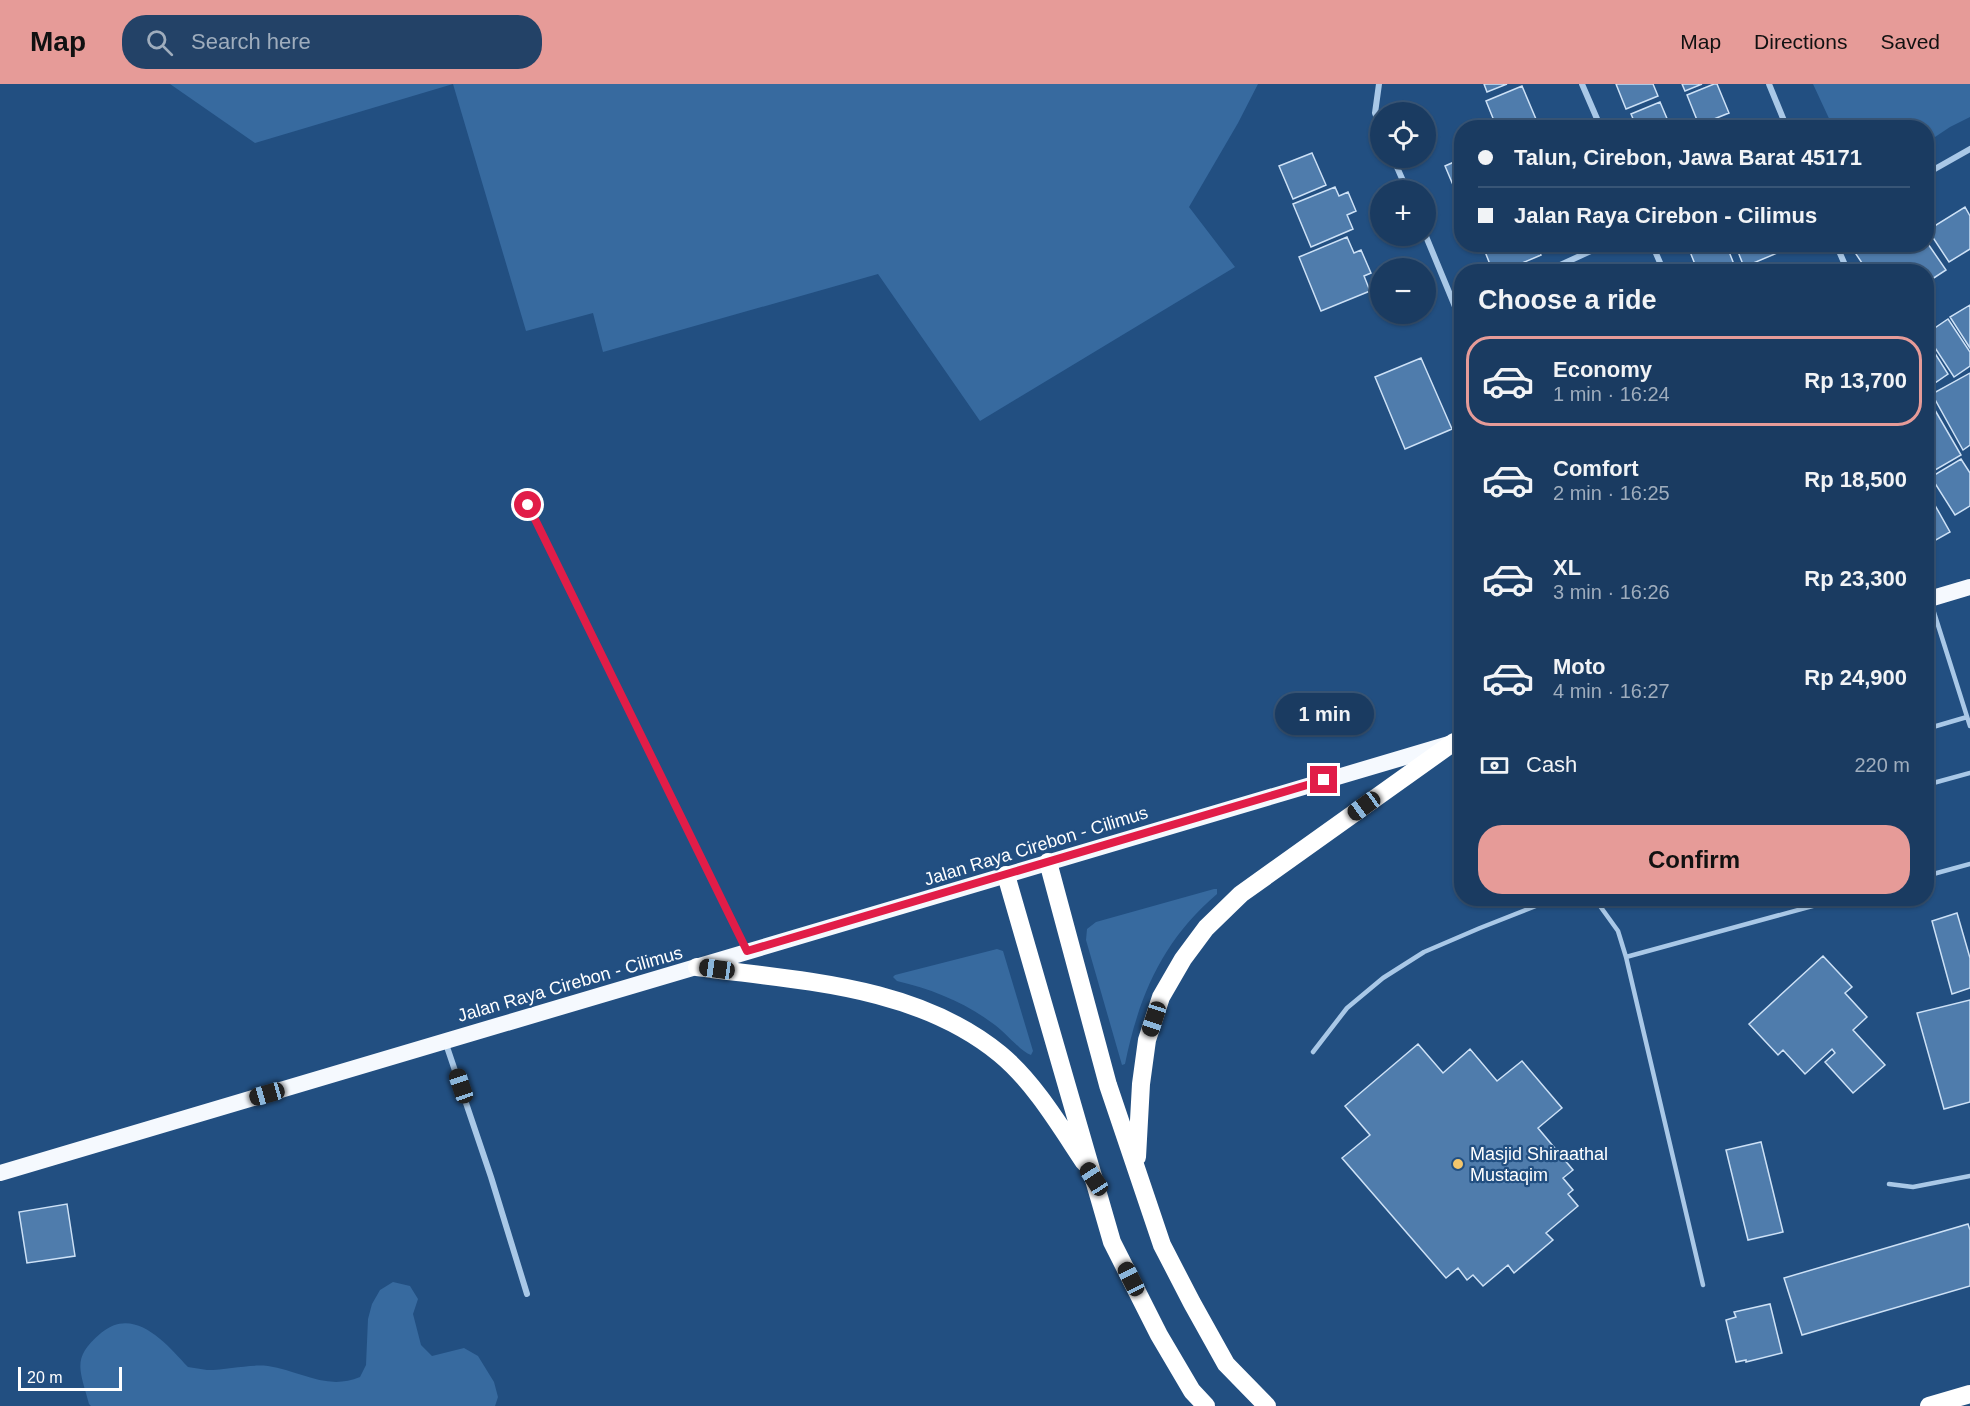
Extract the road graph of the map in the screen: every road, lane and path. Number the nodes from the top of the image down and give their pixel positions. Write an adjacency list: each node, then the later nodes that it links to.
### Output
1 (1379, 84): 4 (street)
2 (1582, 84): 5 (street)
3 (1768, 84): 6 (street)
4 (1377, 102)
5 (1598, 120)
6 (1784, 120)
7 (1970, 149): 8 (street)
8 (1934, 169)
9 (1430, 246): 12 (street)
10 (1589, 252): 11 (street)
11 (1562, 264)
12 (1454, 299)
13 (528, 505): 31 (lane)
14 (1970, 586): 15 (highway)
15 (1934, 598)
16 (1934, 618): 17 (lane)
17 (1967, 717): 18 (lane); 19 (lane)
18 (1970, 726)
19 (1934, 727)
20 (1454, 742): 24 (highway, Jalan Raya Cirebon - Cilimus)
21 (1454, 744): 36 (highway)
22 (1970, 773): 23 (lane)
23 (1934, 783)
24 (1048, 862): 27 (highway, Jalan Raya Cirebon - Cilimus); 36 (highway)
25 (1970, 864): 26 (lane)
26 (1934, 874)
27 (1006, 875): 31 (highway, Jalan Raya Cirebon - Cilimus); 39 (highway)
28 (1536, 906): 35 (lane)
29 (1600, 906): 32 (lane)
30 (1813, 906): 32 (lane)
31 (747, 951): 33 (highway, Jalan Raya Cirebon - Cilimus)
32 (1626, 957): 41 (lane)
33 (697, 967): 34 (highway, Jalan Raya Cirebon - Cilimus); 39 (highway)
34 (445, 1041): 37 (highway, Jalan Raya Cirebon - Cilimus); 42 (street)
35 (1312, 1052)
36 (1137, 1166): 45 (highway)
37 (0, 1173)
38 (1970, 1176): 40 (lane)
39 (1094, 1179): 44 (highway)
40 (1888, 1184)
41 (1703, 1285)
42 (527, 1294)
43 (1970, 1394): 46 (highway)
44 (1206, 1406)
45 (1267, 1406)
46 (1929, 1406)

